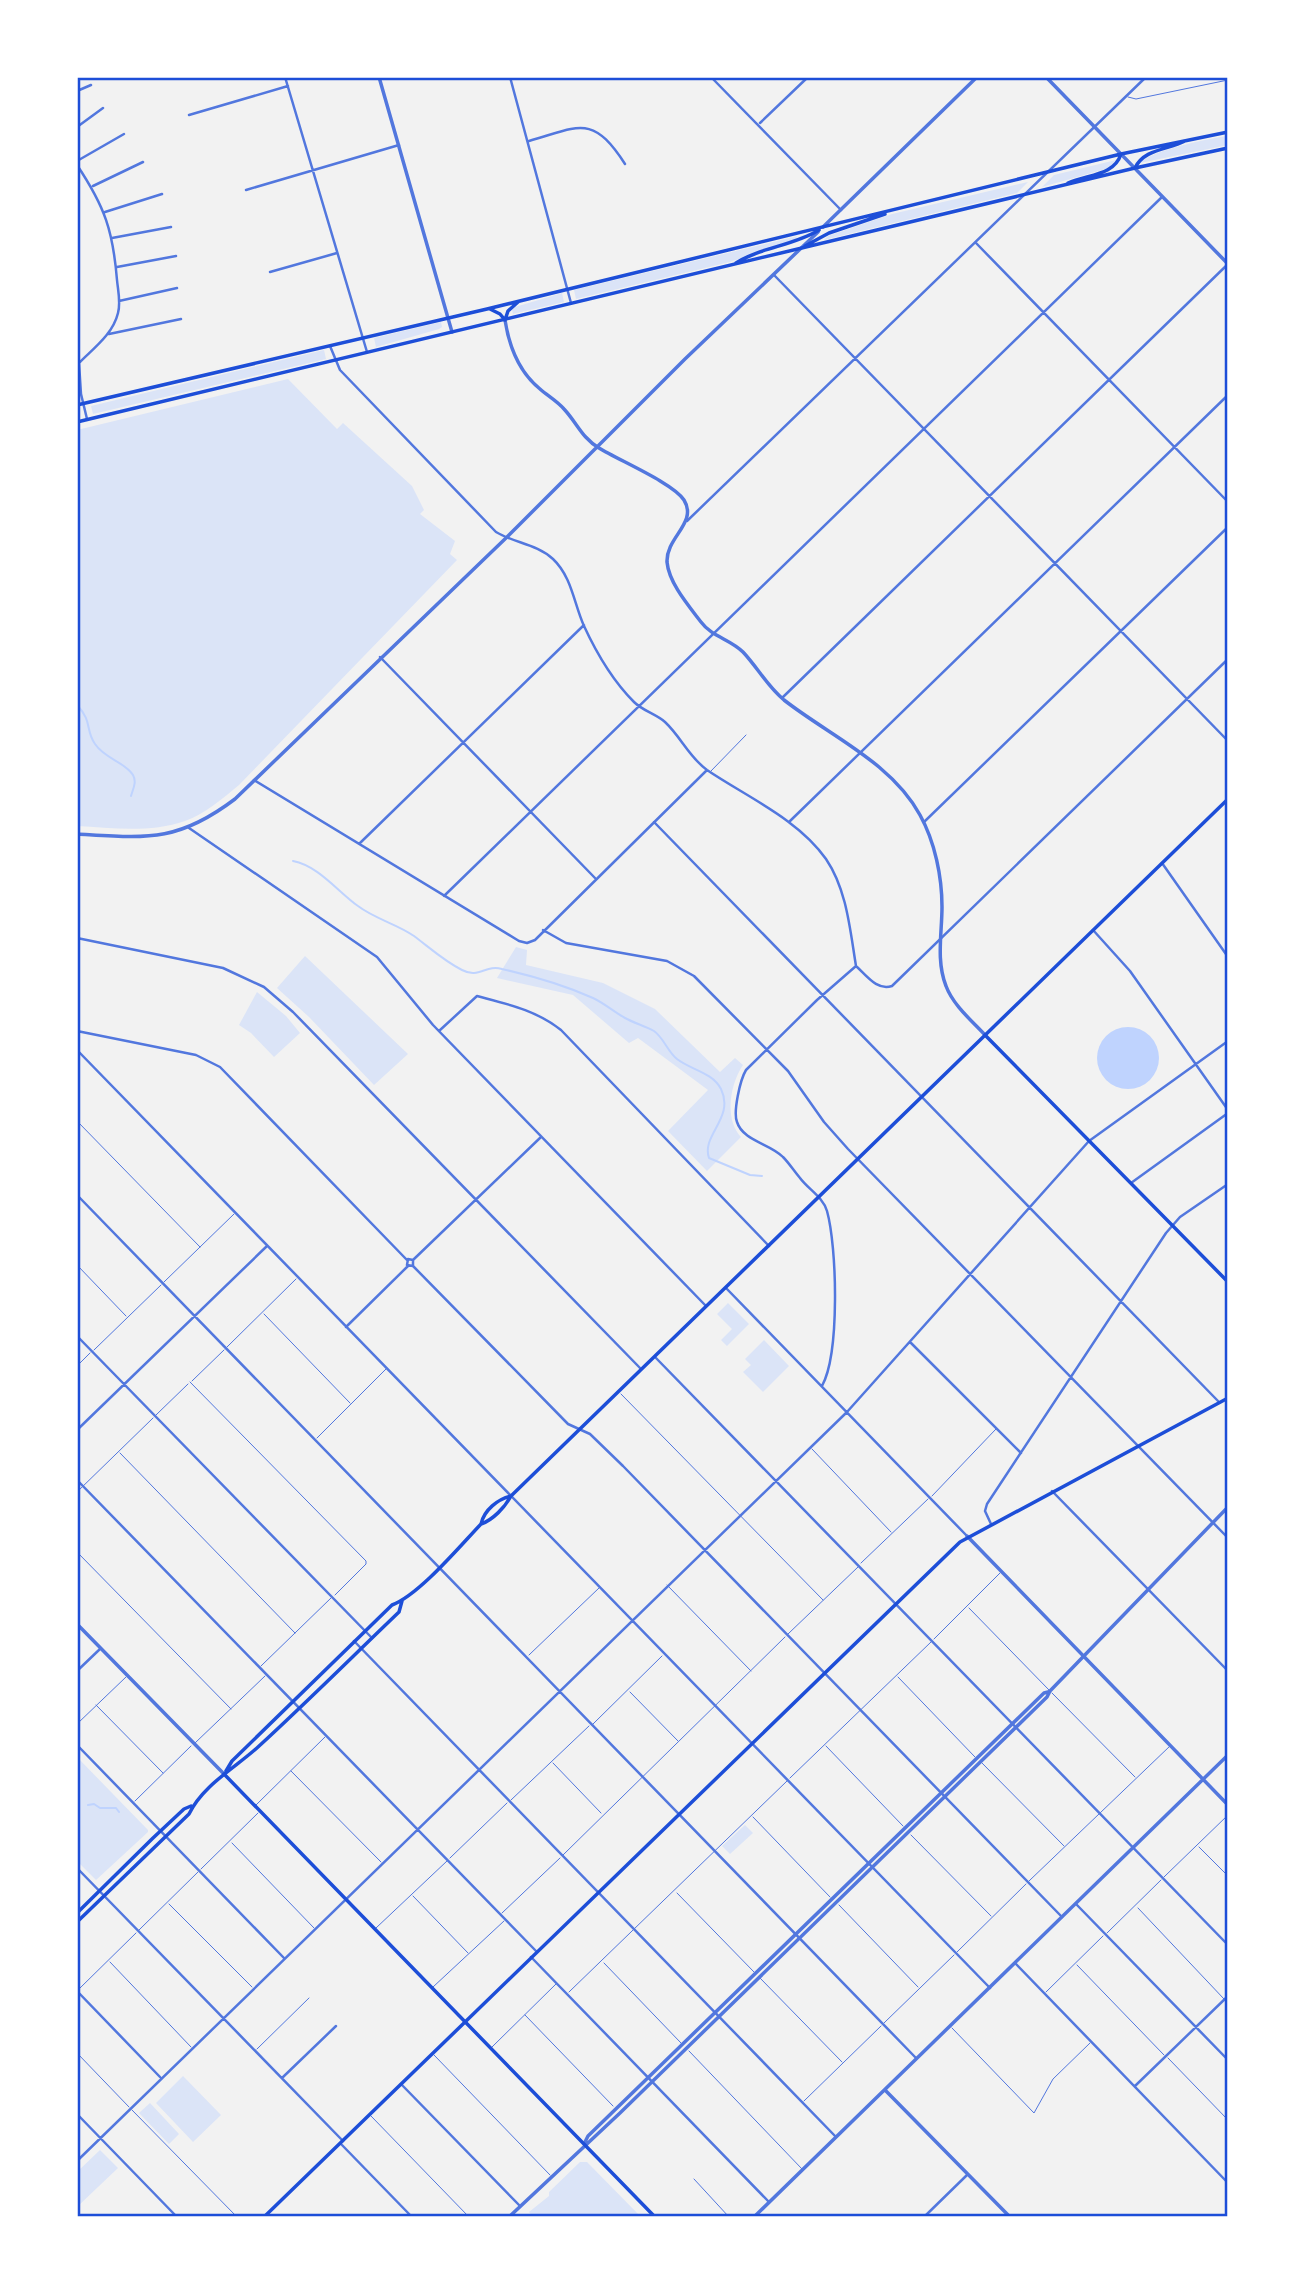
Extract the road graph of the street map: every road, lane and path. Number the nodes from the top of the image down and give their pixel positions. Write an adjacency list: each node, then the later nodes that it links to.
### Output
1 (285, 77): 11 (street)
2 (379, 77): 23 (street)
3 (510, 77): 22 (street)
4 (711, 77): 16 (street)
5 (808, 77): 16 (street)
6 (978, 77): 38 (street)
7 (1045, 77): 17 (street)
8 (1146, 77): 13 (street)
9 (1228, 80): 13 (lane)
10 (91, 85): 12 (street)
11 (288, 86): 15 (street); 30 (street)
12 (77, 91)
13 (1125, 97): 17 (street)
14 (103, 108): 18 (street)
15 (189, 115)
16 (759, 125): 38 (street)
17 (1094, 126): 25 (street); 31 (street)
18 (77, 127)
19 (1228, 132): 21 (main road)
20 (124, 134): 27 (street)
21 (1190, 139): 25 (main road); 29 (main road)
22 (528, 141): 28 (street); 54 (street)
23 (399, 145): 30 (street); 60 (street)
24 (1228, 148): 29 (main road)
25 (1121, 154): 29 (street); 31 (main road); 33 (main road)
26 (143, 162): 32 (street)
27 (77, 163): 32 (street)
28 (625, 164)
29 (1135, 169): 33 (main road); 37 (street)
30 (314, 170): 34 (street); 46 (street)
31 (1050, 172): 36 (street); 39 (main road)
32 (92, 187): 40 (street)
33 (1056, 188): 36 (main road)
34 (246, 190)
35 (162, 194): 40 (street)
36 (1023, 196): 44 (street); 45 (main road)
37 (1162, 197): 48 (street); 59 (street)
38 (841, 210): 42 (street)
39 (893, 210): 42 (main road); 45 (main road)
40 (105, 212): 43 (street)
41 (171, 227): 43 (street)
42 (824, 227): 45 (street); 49 (main road); 54 (main road)
43 (112, 238): 50 (street)
44 (976, 243): 59 (street); 68 (street)
45 (799, 249): 49 (main road); 52 (street)
46 (337, 253): 51 (street); 65 (street)
47 (176, 256): 50 (street)
48 (1228, 264): 71 (street)
49 (731, 266): 57 (main road)
50 (116, 267): 56 (street)
51 (270, 272)
52 (774, 275): 68 (street); 78 (street)
53 (177, 288): 56 (street)
54 (567, 288): 55 (main road); 57 (street)
55 (520, 300): 58 (main road); 62 (main road)
56 (119, 301): 64 (street)
57 (571, 303): 62 (main road)
58 (487, 309): 60 (main road); 62 (main road)
59 (1042, 312): 71 (street); 77 (street)
60 (449, 317): 63 (street); 65 (main road)
61 (181, 319): 64 (street)
62 (505, 320): 63 (main road); 78 (street)
63 (452, 332): 67 (main road)
64 (108, 334): 70 (street)
65 (363, 337): 66 (main road); 67 (street)
66 (330, 345): 69 (street); 73 (main road)
67 (367, 353): 69 (main road)
68 (856, 359): 77 (street); 82 (street)
69 (335, 360): 75 (main road); 84 (street)
70 (78, 362): 73 (street)
71 (1108, 380): 79 (street); 80 (street)
72 (1228, 395): 79 (street)
73 (83, 404): 74 (main road); 75 (street)
74 (77, 405)
75 (87, 419): 76 (main road)
76 (77, 422)
77 (925, 429): 80 (street); 88 (street)
78 (597, 447): 82 (street); 84 (street)
79 (1174, 447): 81 (street); 85 (street)
80 (989, 495): 85 (street); 91 (street)
81 (1228, 502)
82 (687, 522): 88 (street)
83 (1228, 527): 87 (street)
84 (506, 538): 86 (street); 89 (street)
85 (1055, 563): 87 (street); 97 (street)
86 (584, 625): 93 (street); 96 (street)
87 (1122, 631): 92 (street); 103 (street)
88 (712, 634): 91 (street); 93 (street)
89 (380, 657): 96 (street); 99 (street)
90 (1228, 659): 92 (street)
91 (782, 698): 97 (street)
92 (1187, 699): 95 (street); 113 (street)
93 (639, 706): 98 (street); 101 (street)
94 (746, 735): 98 (lane)
95 (1228, 741)
96 (463, 742): 101 (street); 107 (street)
97 (860, 753): 103 (street); 104 (street)
98 (708, 770): 102 (street); 104 (street)
99 (254, 780): 105 (street); 107 (street)
100 (1227, 801): 108 (main road)
101 (530, 811): 109 (street); 110 (street)
102 (654, 822): 109 (street); 117 (street)
103 (924, 822): 113 (street)
104 (788, 823): 116 (street)
105 (189, 828): 106 (street); 119 (street)
106 (77, 834)
107 (359, 844): 110 (street)
108 (1162, 863): 112 (main road); 115 (street)
109 (596, 878): 111 (street)
110 (444, 896): 111 (street)
111 (543, 930): 123 (street)
112 (1093, 930): 120 (main road); 124 (street)
113 (941, 937): 116 (street); 120 (street)
114 (77, 938): 135 (street)
115 (1228, 957)
116 (856, 966): 117 (street)
117 (823, 995): 123 (street); 125 (street)
118 (77, 1031): 142 (street)
119 (439, 1031): 128 (street); 140 (street)
120 (985, 1035): 125 (main road); 129 (main road)
121 (1228, 1041): 124 (street)
122 (77, 1050): 137 (street)
123 (767, 1050): 130 (street); 134 (street)
124 (1194, 1064): 126 (street); 129 (street)
125 (923, 1097): 130 (main road); 136 (street)
126 (1228, 1111): 131 (street)
127 (77, 1122): 141 (lane)
128 (541, 1136): 135 (street); 153 (street)
129 (1089, 1141): 131 (main road); 136 (street)
130 (858, 1160): 134 (main road); 147 (street)
131 (1131, 1183): 138 (main road)
132 (1228, 1184): 138 (street)
133 (77, 1195): 150 (street)
134 (819, 1198): 140 (main road); 169 (street)
135 (476, 1200): 143 (street); 165 (street)
136 (1029, 1208): 147 (street); 152 (street)
137 (235, 1212): 139 (street); 141 (lane)
138 (1172, 1224): 149 (main road); 152 (street)
139 (267, 1245): 148 (street); 155 (street)
140 (769, 1246): 151 (main road)
141 (200, 1247): 150 (lane)
142 (407, 1260): 143 (street); 145 (street)
143 (413, 1260): 146 (street)
144 (77, 1265): 156 (lane)
145 (408, 1266): 146 (street); 157 (street)
146 (413, 1266): 176 (street)
147 (970, 1274): 159 (street); 166 (street)
148 (298, 1278): 154 (lane); 157 (street)
149 (1228, 1282)
150 (163, 1283): 155 (street); 156 (lane)
151 (726, 1288): 153 (main road); 169 (street)
152 (1121, 1301): 166 (street); 172 (street)
153 (707, 1307): 162 (main road)
154 (263, 1313): 160 (lane); 173 (lane)
155 (195, 1316): 160 (street); 168 (street)
156 (127, 1317): 161 (lane)
157 (346, 1327): 164 (street)
158 (77, 1336): 161 (street)
159 (910, 1342): 174 (street); 177 (street)
160 (226, 1348): 167 (lane); 179 (street)
161 (92, 1352): 163 (lane); 168 (street)
162 (655, 1357): 165 (main road); 185 (street)
163 (77, 1366)
164 (387, 1369): 173 (lane); 189 (street)
165 (642, 1370): 170 (main road)
166 (1070, 1378): 180 (street); 183 (street)
167 (190, 1382): 175 (lane); 207 (lane)
168 (124, 1385): 175 (street); 178 (street)
169 (822, 1386): 174 (street)
170 (619, 1392): 176 (main road); 192 (lane)
171 (1228, 1398): 172 (main road)
172 (1220, 1403): 180 (main road)
173 (350, 1404): 179 (lane)
174 (847, 1412): 181 (street); 190 (street)
175 (155, 1417): 182 (lane); 207 (street)
176 (580, 1429): 189 (main road); 199 (street)
177 (996, 1429): 183 (street); 190 (lane)
178 (77, 1430)
179 (316, 1440): 202 (street)
180 (1137, 1446): 187 (main road); 193 (street)
181 (810, 1448): 185 (street); 196 (lane)
182 (119, 1451): 186 (lane); 215 (lane)
183 (1021, 1453): 195 (street)
184 (77, 1479): 186 (street)
185 (776, 1480): 192 (street); 201 (street)
186 (83, 1486): 188 (lane); 225 (street)
187 (1052, 1491): 195 (main road); 206 (street)
188 (77, 1492)
189 (511, 1496): 194 (main road); 194 (main road); 205 (street)
190 (930, 1498): 196 (lane); 197 (street)
191 (1228, 1507): 193 (street)
192 (740, 1515): 199 (street); 209 (lane)
193 (1213, 1523): 198 (street); 206 (street)
194 (481, 1524): 202 (main road)
195 (991, 1524): 197 (main road)
196 (892, 1533): 201 (lane)
197 (967, 1536): 203 (street); 210 (main road)
198 (1228, 1538)
199 (704, 1549): 204 (street); 216 (street)
200 (77, 1552): 240 (lane)
201 (859, 1566): 209 (lane); 210 (street)
202 (440, 1567): 208 (main road); 224 (street)
203 (1002, 1572): 211 (lane); 223 (street)
204 (667, 1585): 212 (street); 227 (lane)
205 (600, 1588): 212 (street); 224 (lane)
206 (1149, 1590): 223 (street); 228 (street)
207 (332, 1598): 214 (street); 215 (lane)
208 (402, 1601): 214 (main road); 217 (main road)
209 (823, 1601): 216 (lane)
210 (895, 1604): 219 (street); 229 (main road)
211 (968, 1606): 219 (lane); 235 (lane)
212 (632, 1620): 222 (street); 233 (street)
213 (77, 1623): 220 (street)
214 (364, 1631): 217 (street); 218 (main road)
215 (296, 1633): 225 (lane)
216 (787, 1635): 227 (lane); 229 (street)
217 (372, 1638): 221 (main road)
218 (354, 1641): 221 (street); 236 (main road)
219 (932, 1641): 232 (lane); 244 (street)
220 (101, 1648): 226 (street); 231 (street)
221 (361, 1648): 239 (main road); 256 (street)
222 (664, 1654): 234 (lane); 238 (street)
223 (1085, 1656): 235 (street); 251 (street)
224 (528, 1657): 233 (street)
225 (260, 1667): 230 (street)
226 (77, 1671)
227 (751, 1671): 238 (lane)
228 (1228, 1671)
229 (824, 1673): 241 (street); 248 (main road)
230 (267, 1674): 236 (street); 240 (lane)
231 (128, 1675): 237 (lane); 247 (street)
232 (896, 1676): 241 (lane); 253 (lane)
233 (559, 1690): 243 (street); 256 (street)
234 (628, 1690): 243 (lane); 246 (lane)
235 (1050, 1691): 244 (street); 260 (lane)
236 (294, 1702): 239 (street); 258 (main road)
237 (96, 1705): 242 (lane); 257 (lane)
238 (714, 1706): 246 (lane); 248 (street)
239 (300, 1708): 245 (street); 258 (main road)
240 (231, 1709): 247 (lane)
241 (860, 1710): 250 (lane); 263 (street)
242 (77, 1724)
243 (593, 1724): 254 (lane); 259 (street)
244 (1014, 1725): 253 (street); 271 (street)
245 (326, 1735): 255 (lane); 275 (street)
246 (679, 1741): 259 (lane)
247 (194, 1744): 257 (lane); 258 (street)
248 (752, 1744): 262 (street); 270 (main road)
249 (77, 1745): 265 (street)
250 (824, 1745): 262 (lane); 276 (lane)
251 (1171, 1745): 260 (lane); 261 (street)
252 (1228, 1755): 261 (street)
253 (979, 1760): 263 (street); 282 (lane)
254 (551, 1762): 264 (lane); 272 (lane)
255 (291, 1770): 268 (lane); 288 (lane)
256 (479, 1770): 264 (street); 275 (street)
257 (163, 1773): 265 (lane)
258 (224, 1774): 266 (main road); 268 (main road)
259 (643, 1776): 270 (street); 272 (lane)
260 (1136, 1778): 271 (lane)
261 (1204, 1780): 267 (street); 281 (street)
262 (788, 1781): 273 (lane); 287 (street)
263 (943, 1795): 276 (street); 295 (street)
264 (510, 1801): 284 (street); 285 (lane)
265 (133, 1803): 277 (street)
266 (193, 1805): 277 (main road); 278 (main road)
267 (1228, 1805)
268 (254, 1806): 269 (main road)
269 (259, 1811): 279 (lane); 301 (main road)
270 (680, 1813): 283 (street); 298 (main road)
271 (1100, 1813): 281 (street); 282 (lane)
272 (603, 1815): 284 (lane)
273 (752, 1815): 283 (lane); 302 (lane)
274 (1228, 1815): 280 (lane)
275 (418, 1829): 285 (street); 288 (street)
276 (907, 1830): 287 (street); 291 (street); 309 (lane)
277 (160, 1831): 278 (street); 286 (main road)
278 (165, 1835): 289 (main road); 292 (street)
279 (231, 1842): 292 (lane); 312 (lane)
280 (1198, 1845): 293 (lane); 294 (lane)
281 (1133, 1847): 294 (street); 304 (street)
282 (1065, 1848): 295 (lane)
283 (716, 1850): 297 (lane); 317 (street)
284 (562, 1855): 298 (street); 307 (lane)
285 (448, 1860): 299 (lane); 307 (street)
286 (128, 1862): 289 (main road); 296 (main road)
287 (868, 1863): 291 (street); 302 (street)
288 (382, 1864): 301 (street)
289 (134, 1867): 300 (main road)
290 (77, 1868): 296 (street)
291 (872, 1868): 302 (street); 320 (street)
292 (199, 1871): 303 (lane); 323 (street)
293 (1228, 1876)
294 (1163, 1878): 305 (lane); 318 (street)
295 (1028, 1882): 308 (street); 309 (lane)
296 (100, 1890): 300 (street); 306 (main road)
297 (675, 1891): 314 (lane); 328 (lane)
298 (598, 1892): 314 (street); 319 (main road)
299 (411, 1894): 313 (lane); 321 (lane)
300 (105, 1895): 311 (main road); 315 (street)
301 (346, 1899): 312 (street); 313 (main road)
302 (834, 1901): 317 (street); 332 (lane)
303 (168, 1902): 315 (lane); 330 (lane)
304 (1076, 1903): 308 (street); 316 (street)
305 (1136, 1907): 316 (lane); 338 (lane)
306 (77, 1913)
307 (501, 1914): 310 (street)
308 (1062, 1917): 326 (street)
309 (992, 1918): 320 (lane)
310 (505, 1919): 319 (street); 321 (lane)
311 (77, 1922)
312 (314, 1929): 323 (street)
313 (375, 1929): 331 (main road)
314 (634, 1930): 325 (lane); 339 (street)
315 (138, 1931): 324 (lane); 341 (street)
316 (1105, 1934): 327 (lane); 346 (street)
317 (799, 1936): 328 (street); 343 (street)
318 (1228, 1945)
319 (537, 1951): 322 (main road)
320 (956, 1953): 332 (lane); 333 (street)
321 (469, 1954): 331 (lane)
322 (531, 1957): 329 (street); 342 (main road)
323 (284, 1958): 330 (street)
324 (108, 1960): 334 (lane); 349 (lane)
325 (602, 1961): 336 (lane); 348 (lane)
326 (1015, 1963): 333 (street); 335 (street)
327 (1075, 1964): 335 (lane); 354 (lane)
328 (758, 1975): 339 (street); 357 (lane)
329 (557, 1983): 336 (street); 340 (lane)
330 (253, 1988): 341 (street)
331 (432, 1988): 342 (main road)
332 (919, 1988): 343 (lane)
333 (990, 1988): 345 (street)
334 (77, 1991): 358 (street)
335 (1045, 1993): 347 (street)
336 (568, 1994): 360 (street)
337 (309, 1998): 351 (lane)
338 (1227, 1998): 346 (street)
339 (717, 2014): 348 (street); 364 (street)
340 (525, 2015): 350 (lane); 366 (lane)
341 (222, 2018): 349 (street); 351 (street)
342 (465, 2021): 350 (main road); 353 (main road)
343 (883, 2024): 355 (street); 357 (lane)
344 (336, 2026): 359 (street)
345 (950, 2026): 347 (lane); 355 (street)
346 (1196, 2026): 354 (street); 356 (street)
347 (1092, 2041): 362 (street)
348 (684, 2046): 360 (street); 375 (lane)
349 (192, 2048): 358 (street)
350 (490, 2049): 373 (main road)
351 (256, 2050): 359 (street)
352 (77, 2053): 365 (lane)
353 (433, 2053): 361 (main road); 377 (lane)
354 (1166, 2056): 362 (street); 369 (lane)
355 (917, 2059): 363 (street)
356 (1228, 2060)
357 (843, 2063): 364 (lane)
358 (161, 2078): 365 (street)
359 (282, 2078): 372 (street)
360 (650, 2079): 366 (street); 380 (street)
361 (401, 2084): 368 (main road); 381 (street)
362 (1135, 2086): 379 (street)
363 (885, 2090): 370 (street); 376 (street)
364 (803, 2103): 370 (street)
365 (130, 2108): 371 (street); 383 (lane)
366 (618, 2111): 373 (street)
367 (77, 2114): 371 (street)
368 (369, 2115): 372 (main road); 386 (lane)
369 (1228, 2120)
370 (836, 2137): 375 (street)
371 (101, 2138): 374 (street); 382 (street)
372 (342, 2142): 384 (main road); 385 (street)
373 (584, 2144): 377 (street); 388 (main road)
374 (77, 2161)
375 (803, 2169): 380 (street)
376 (968, 2174): 391 (street); 392 (street)
377 (551, 2176): 381 (street)
378 (694, 2179): 389 (lane)
379 (1228, 2183)
380 (769, 2202): 390 (street)
381 (520, 2206): 387 (street)
382 (177, 2217)
383 (237, 2217)
384 (264, 2217)
385 (412, 2217)
386 (470, 2217)
387 (509, 2217)
388 (655, 2217)
389 (729, 2217)
390 (754, 2217)
391 (924, 2217)
392 (1010, 2217)

